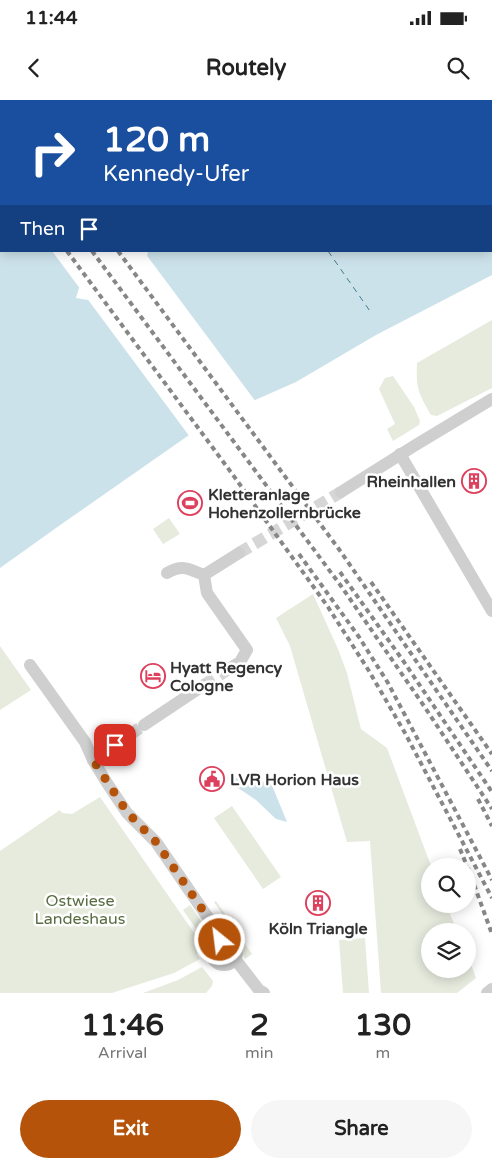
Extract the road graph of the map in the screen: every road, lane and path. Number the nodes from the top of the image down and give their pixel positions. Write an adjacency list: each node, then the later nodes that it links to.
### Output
1 (492, 399): 2 (street)
2 (400, 454): 3 (street); 7 (street)
3 (342, 492)
4 (239, 553): 6 (street)
5 (167, 573): 6 (street)
6 (204, 575): 9 (street)
7 (492, 610)
8 (30, 665): 13 (street)
9 (232, 667)
10 (204, 685): 11 (street)
11 (144, 725)
12 (115, 745): 13 (street)
13 (93, 760): 14 (street)
14 (220, 940): 15 (street); 15 (street)
15 (235, 959): 17 (street)
16 (492, 989): 18 (street)
17 (261, 992)
18 (487, 993)

